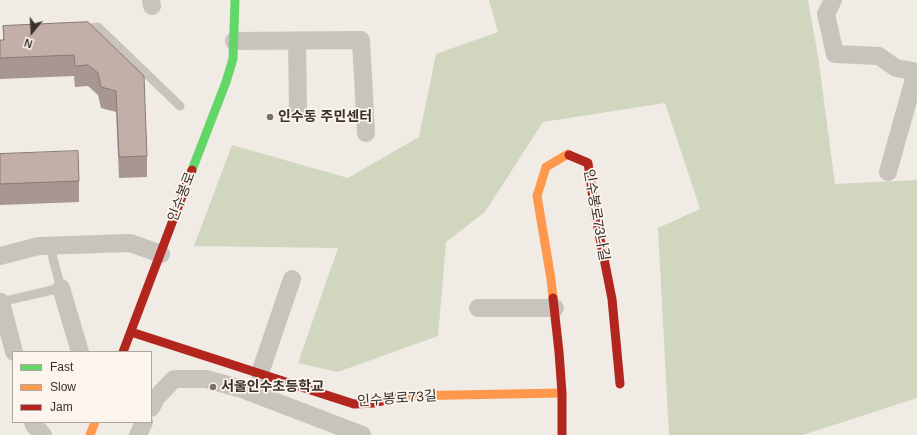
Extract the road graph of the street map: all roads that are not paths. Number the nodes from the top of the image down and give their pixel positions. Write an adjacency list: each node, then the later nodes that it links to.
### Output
1 (234, 0): 4 (street, 인수봉로)
2 (833, 0): 6 (street)
3 (75, 29): 7 (lane)
4 (234, 41): 5 (street); 12 (street, 인수봉로)
5 (297, 41): 8 (street); 9 (street)
6 (916, 72): 10 (street)
7 (180, 106)
8 (298, 110)
9 (366, 133)
10 (888, 172)
11 (52, 245): 12 (street); 13 (street); 15 (lane)
12 (161, 254): 19 (street, 인수봉로)
13 (0, 256)
14 (292, 279): 23 (street)
15 (61, 288): 16 (lane); 21 (street)
16 (0, 302): 20 (street)
17 (478, 308): 18 (street)
18 (554, 308): 24 (street, 인수봉로73나길); 25 (street, 인수봉로73나길)
19 (131, 332): 22 (street, 인수봉로); 23 (street, 인수봉로73길)
20 (14, 351)
21 (80, 351)
22 (123, 351)
23 (260, 373): 25 (street, 인수봉로73길)
24 (620, 384)
25 (562, 393): 34 (street, 인수봉로73나길)
26 (152, 406): 33 (street)
27 (33, 423): 30 (street)
28 (95, 423): 31 (street)
29 (144, 423): 32 (street)
30 (43, 435)
31 (90, 435)
32 (138, 435)
33 (362, 435)
34 (562, 435)

